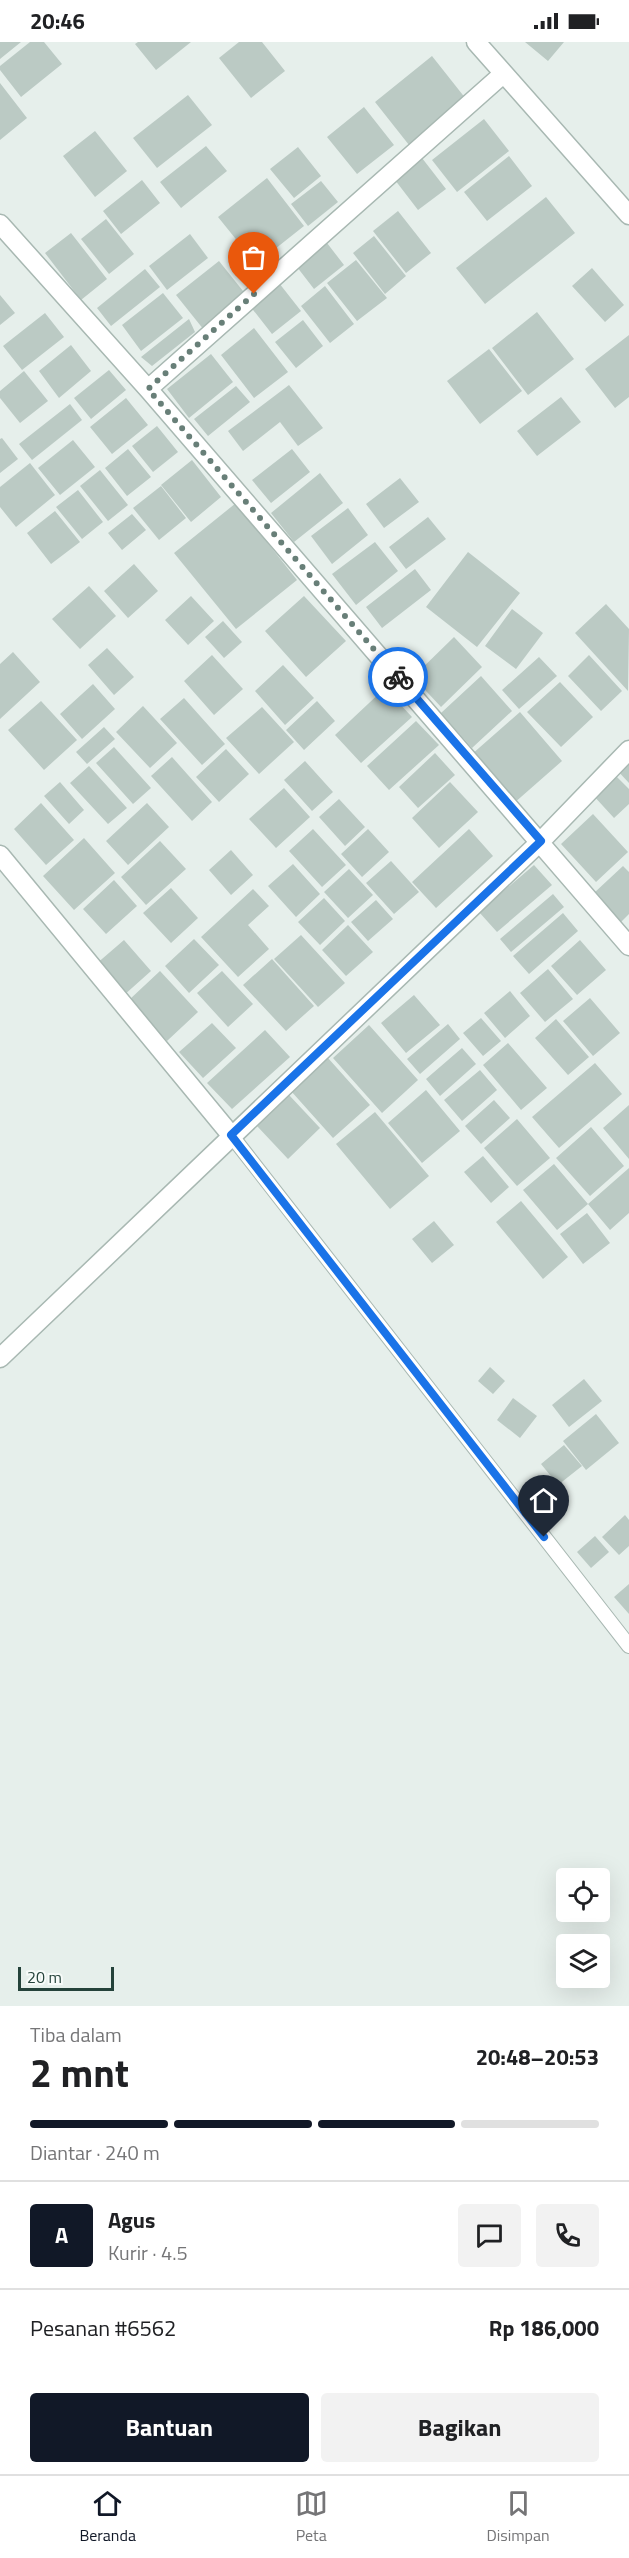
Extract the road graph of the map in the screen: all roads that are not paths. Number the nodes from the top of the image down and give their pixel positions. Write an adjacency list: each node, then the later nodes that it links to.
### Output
1 (476, 42): 2 (street)
2 (503, 74): 3 (street); 5 (street)
3 (629, 215)
4 (0, 224): 5 (street)
5 (148, 389): 7 (street)
6 (629, 750): 7 (street)
7 (541, 841): 9 (street); 10 (street)
8 (0, 855): 10 (street)
9 (629, 946)
10 (231, 1135): 11 (street); 12 (lane)
11 (0, 1358)
12 (629, 1647)

